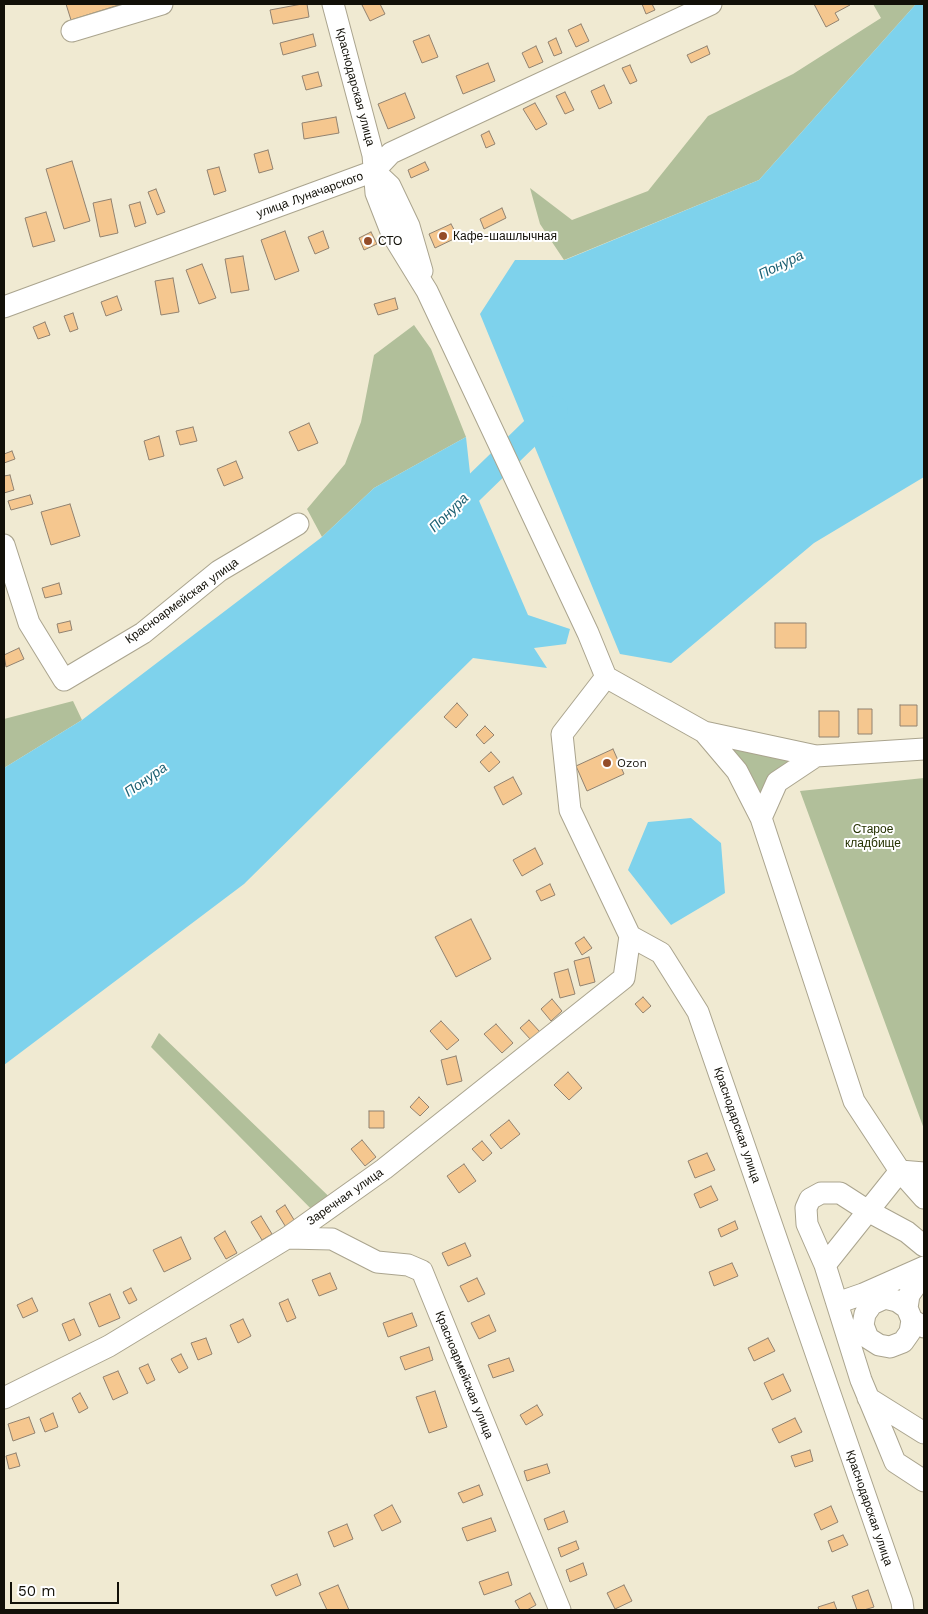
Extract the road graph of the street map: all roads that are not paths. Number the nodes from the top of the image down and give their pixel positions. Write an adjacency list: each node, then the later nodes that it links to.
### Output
1 (162, 4): 4 (street)
2 (333, 4): 5 (street, Краснодарская улица)
3 (711, 4): 5 (street, улица Луначарского)
4 (72, 31)
5 (374, 171): 6 (street, улица Луначарского); 9 (street)
6 (4, 307)
7 (298, 524): 8 (street, Красноармейская улица)
8 (4, 545)
9 (606, 677): 10 (street); 14 (street)
10 (704, 732): 12 (street); 13 (street)
11 (924, 748): 12 (street)
12 (816, 756): 13 (street)
13 (761, 818): 15 (street)
14 (630, 936): 19 (street, Заречная улица); 30 (street, Краснодарская улица)
15 (900, 1171): 16 (street); 17 (street); 18 (street)
16 (924, 1173)
17 (924, 1198)
18 (868, 1211): 20 (street); 21 (street); 21 (street)
19 (286, 1238): 25 (street, Заречная улица); 29 (street, Красноармейская улица)
20 (924, 1246)
21 (825, 1265): 23 (street)
22 (920, 1273): 23 (street); 24 (street)
23 (837, 1303): 26 (street)
24 (914, 1318)
25 (4, 1398)
26 (868, 1398): 27 (street); 28 (street)
27 (924, 1433)
28 (924, 1481)
29 (560, 1610)
30 (903, 1610)

